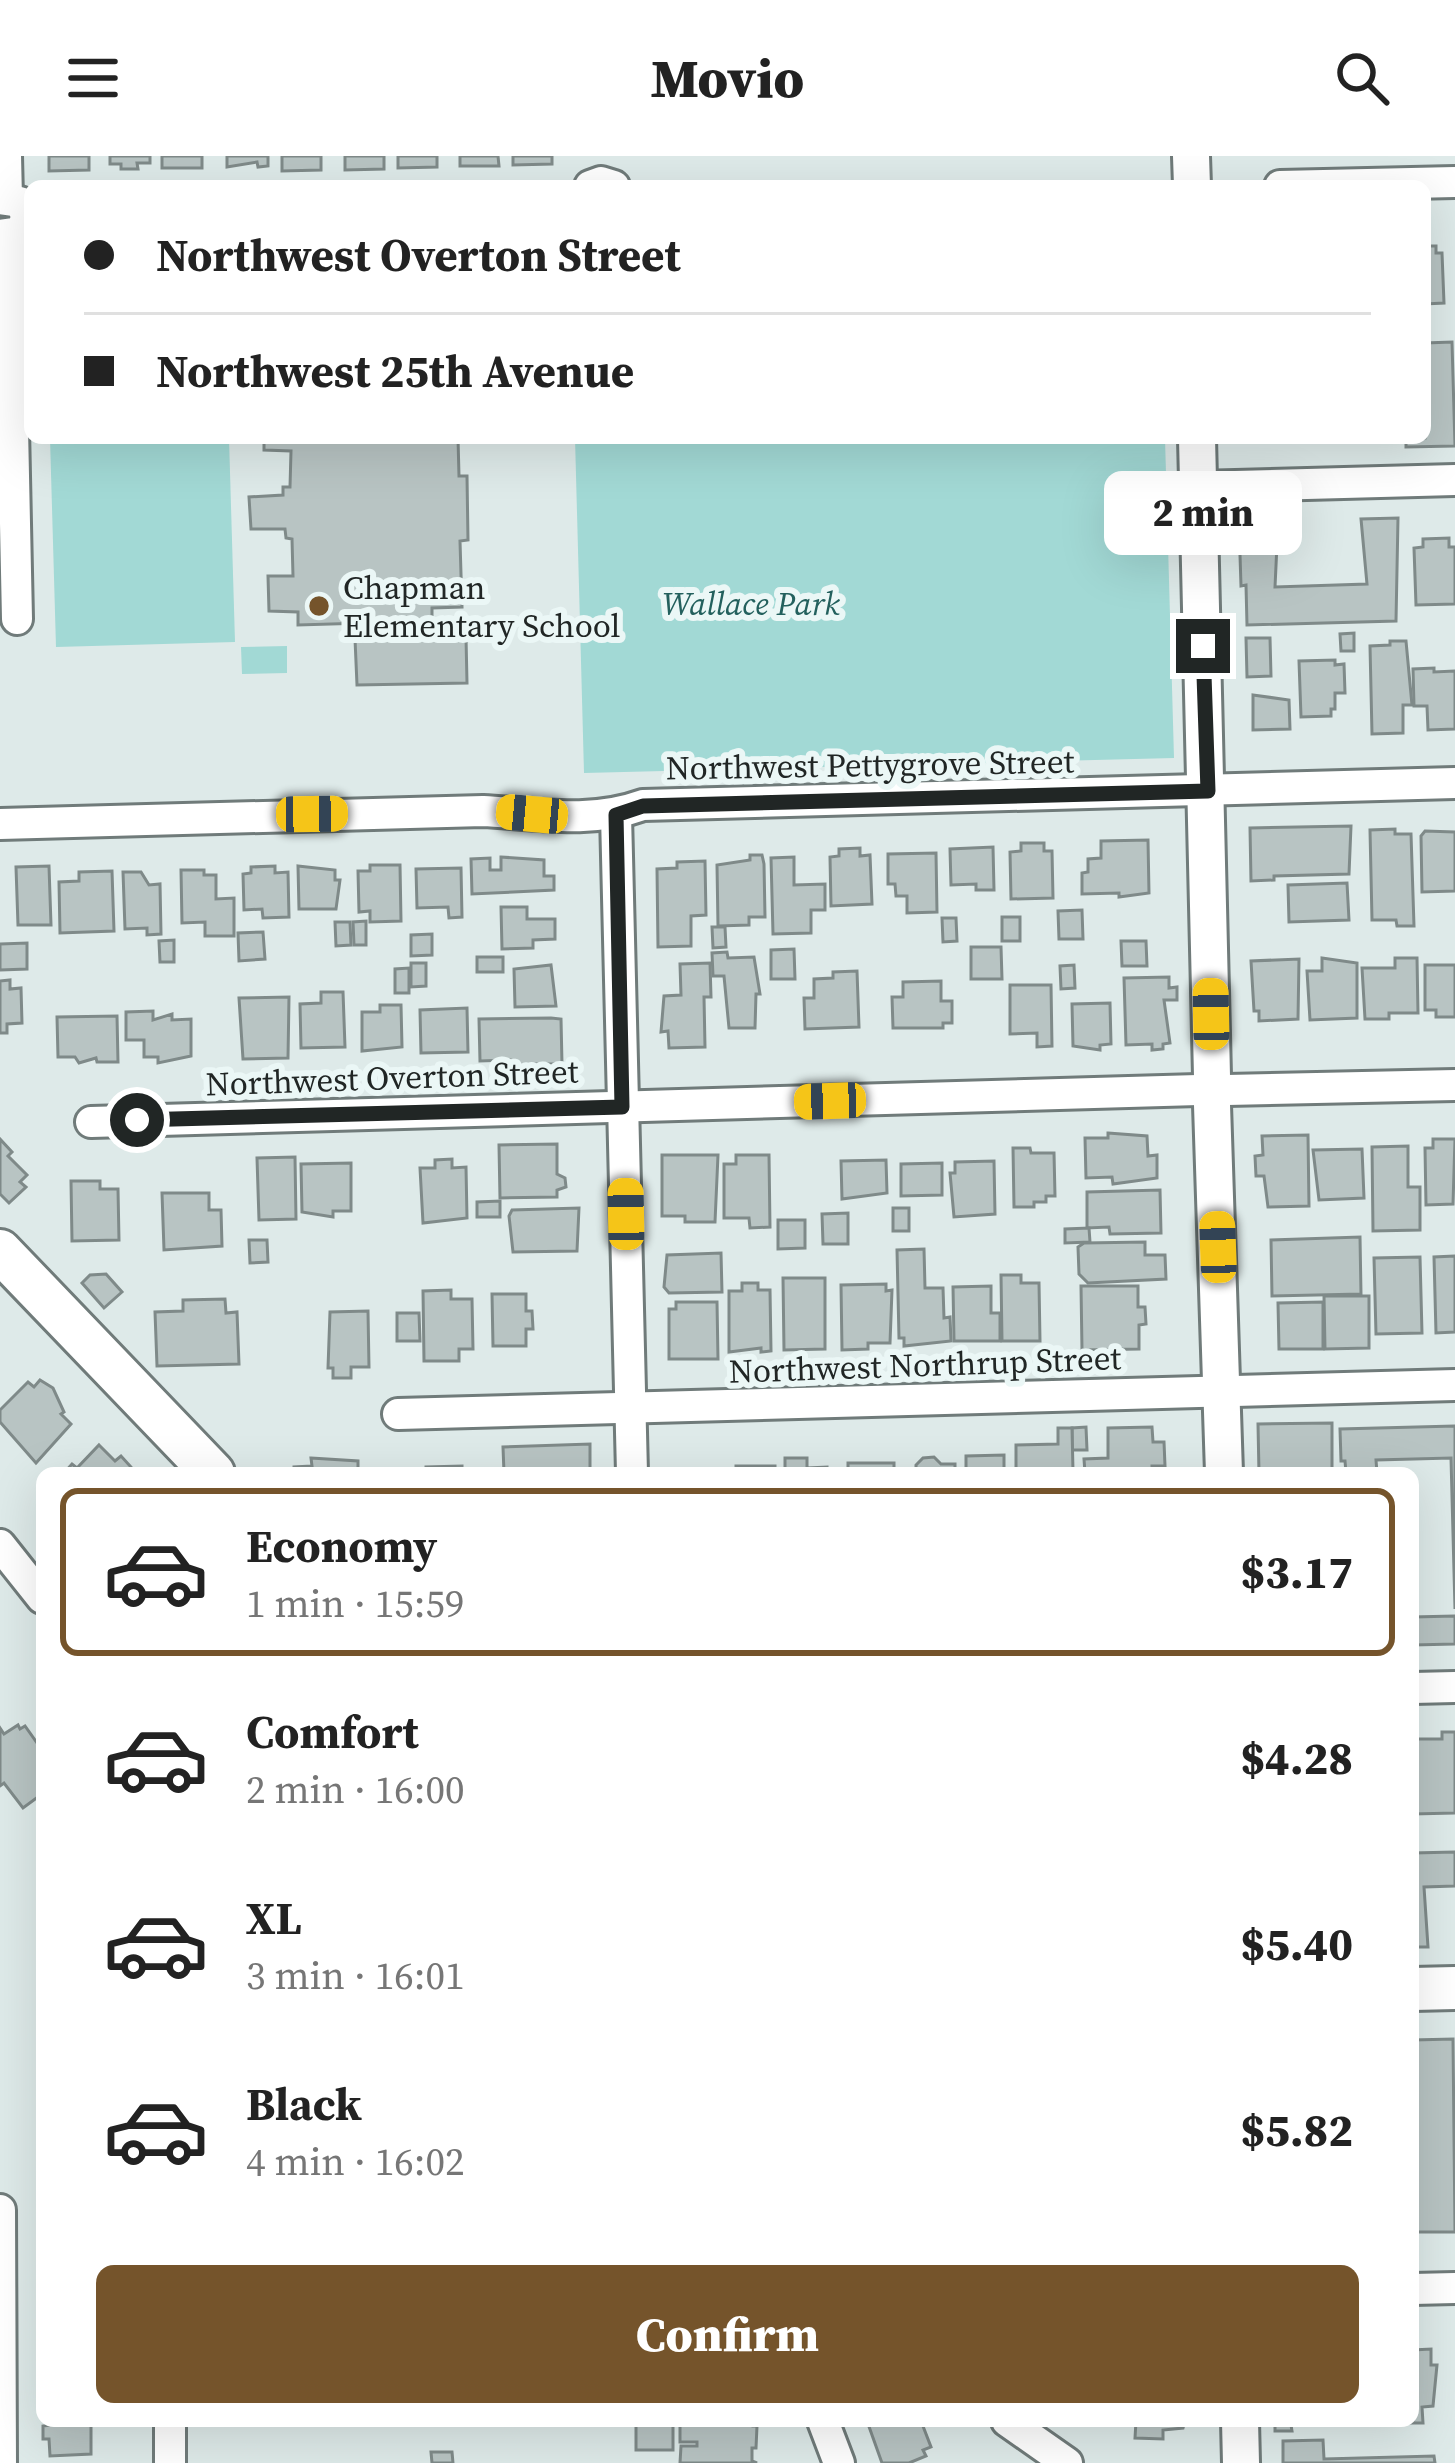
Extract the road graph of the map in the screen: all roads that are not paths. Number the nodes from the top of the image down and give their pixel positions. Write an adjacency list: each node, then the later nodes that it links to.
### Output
1 (6, 156): 2 (street)
2 (12, 217): 6 (street)
3 (1197, 444): 5 (street)
4 (1455, 480): 5 (street)
5 (1198, 487): 9 (street)
6 (8, 519): 7 (street)
7 (17, 619)
8 (1455, 783): 9 (street, Northwest Pettygrove Street)
9 (1208, 791): 10 (street, Northwest Pettygrove Street); 13 (street)
10 (616, 815): 11 (street, Northwest Pettygrove Street); 14 (street)
11 (0, 824)
12 (1455, 1085): 13 (street, Northwest Overton Street)
13 (1213, 1090): 14 (street, Northwest Overton Street); 18 (street)
14 (622, 1107): 15 (street, Northwest Overton Street); 19 (street)
15 (91, 1122)
16 (0, 1251): 21 (main road)
17 (1455, 1385): 18 (street, Northwest Northrup Street)
18 (1222, 1391): 19 (street, Northwest Northrup Street); 23 (street)
19 (630, 1408): 20 (street, Northwest Northrup Street); 22 (street)
20 (398, 1414)
21 (207, 1467)
22 (632, 1467)
23 (1224, 1467)
24 (0, 1545): 25 (street)
25 (36, 1590)
26 (1455, 1687): 27 (street)
27 (1419, 1688)
28 (1455, 1988): 29 (main road)
29 (1419, 1989)
30 (0, 2210): 37 (street)
31 (1455, 2288): 32 (street)
32 (1419, 2289)
33 (170, 2427): 38 (street)
34 (826, 2427): 39 (street)
35 (1016, 2427): 40 (street)
36 (1240, 2427): 41 (street)
37 (1, 2463)
38 (170, 2463)
39 (839, 2463)
40 (1067, 2463)
41 (1241, 2463)

